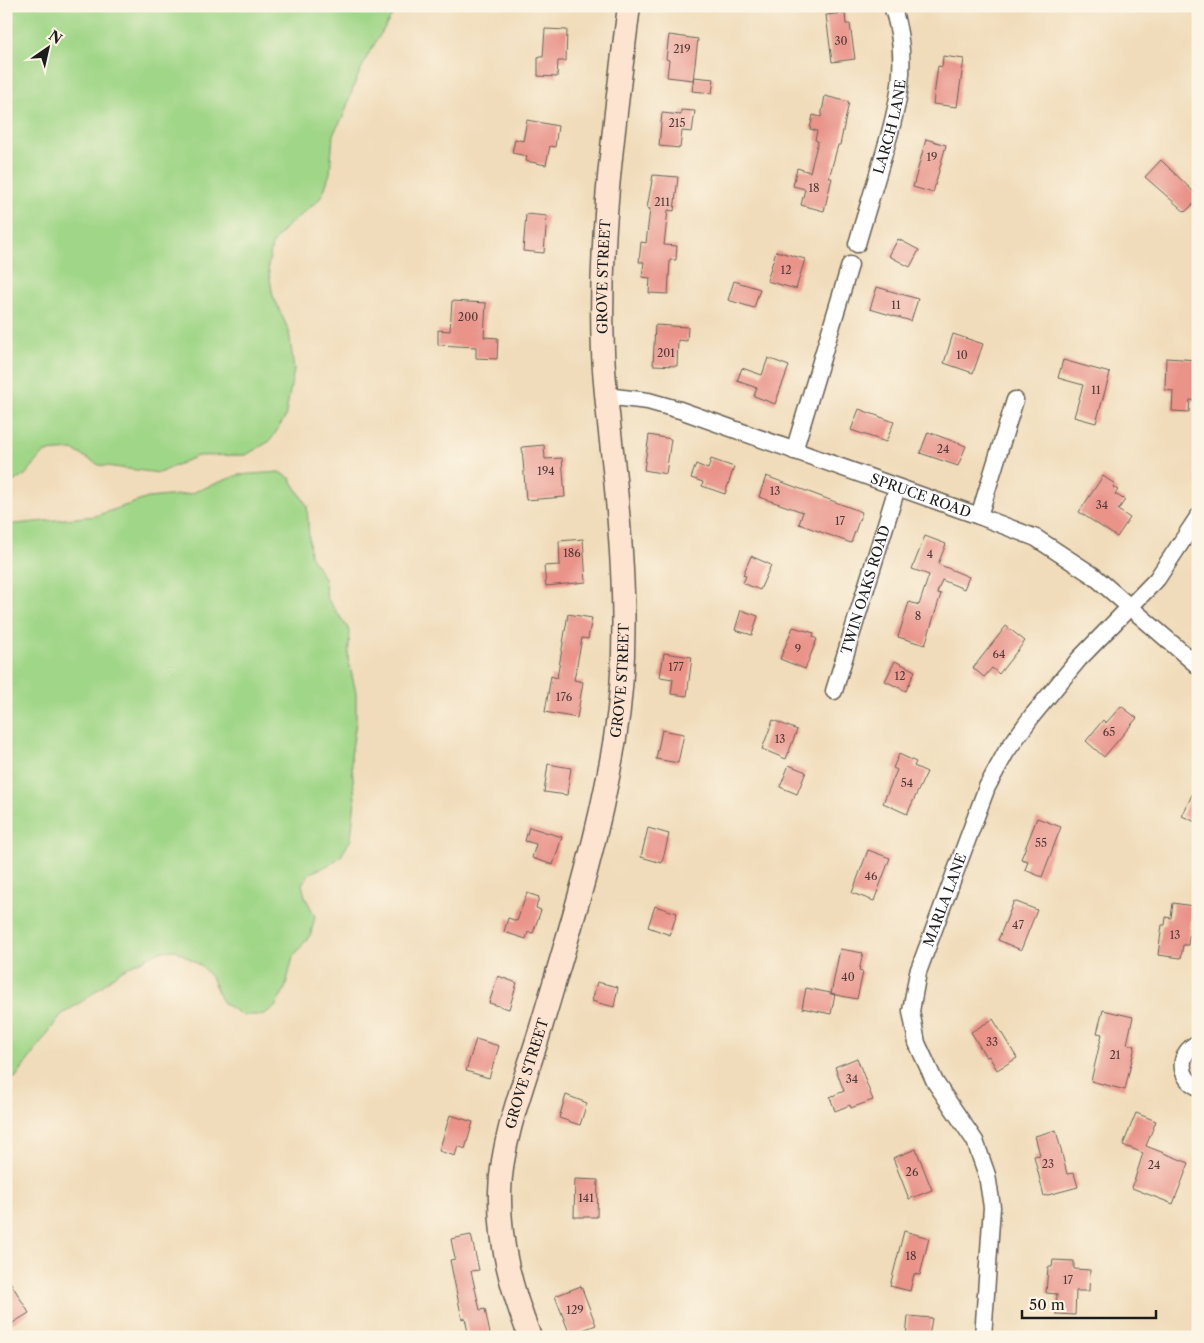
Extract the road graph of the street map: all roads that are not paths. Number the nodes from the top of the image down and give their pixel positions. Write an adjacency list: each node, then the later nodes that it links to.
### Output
1 (629, 6): 5 (main road, GROVE STREET)
2 (892, 6): 3 (street, LARCH LANE)
3 (856, 244)
4 (850, 265): 7 (street)
5 (606, 396): 7 (street, SPRUCE ROAD); 16 (main road, GROVE STREET)
6 (1015, 400): 9 (street)
7 (794, 451): 8 (street, SPRUCE ROAD)
8 (897, 488): 9 (street, SPRUCE ROAD); 13 (street, TWIN OAKS ROAD)
9 (980, 516): 11 (street, SPRUCE ROAD)
10 (1198, 517): 11 (street, MARLA LANE)
11 (1130, 606): 12 (street, SPRUCE ROAD); 17 (street, MARLA LANE)
12 (1198, 666)
13 (834, 691)
14 (1198, 1043): 15 (street)
15 (1198, 1087)
16 (530, 1337)
17 (983, 1337)

